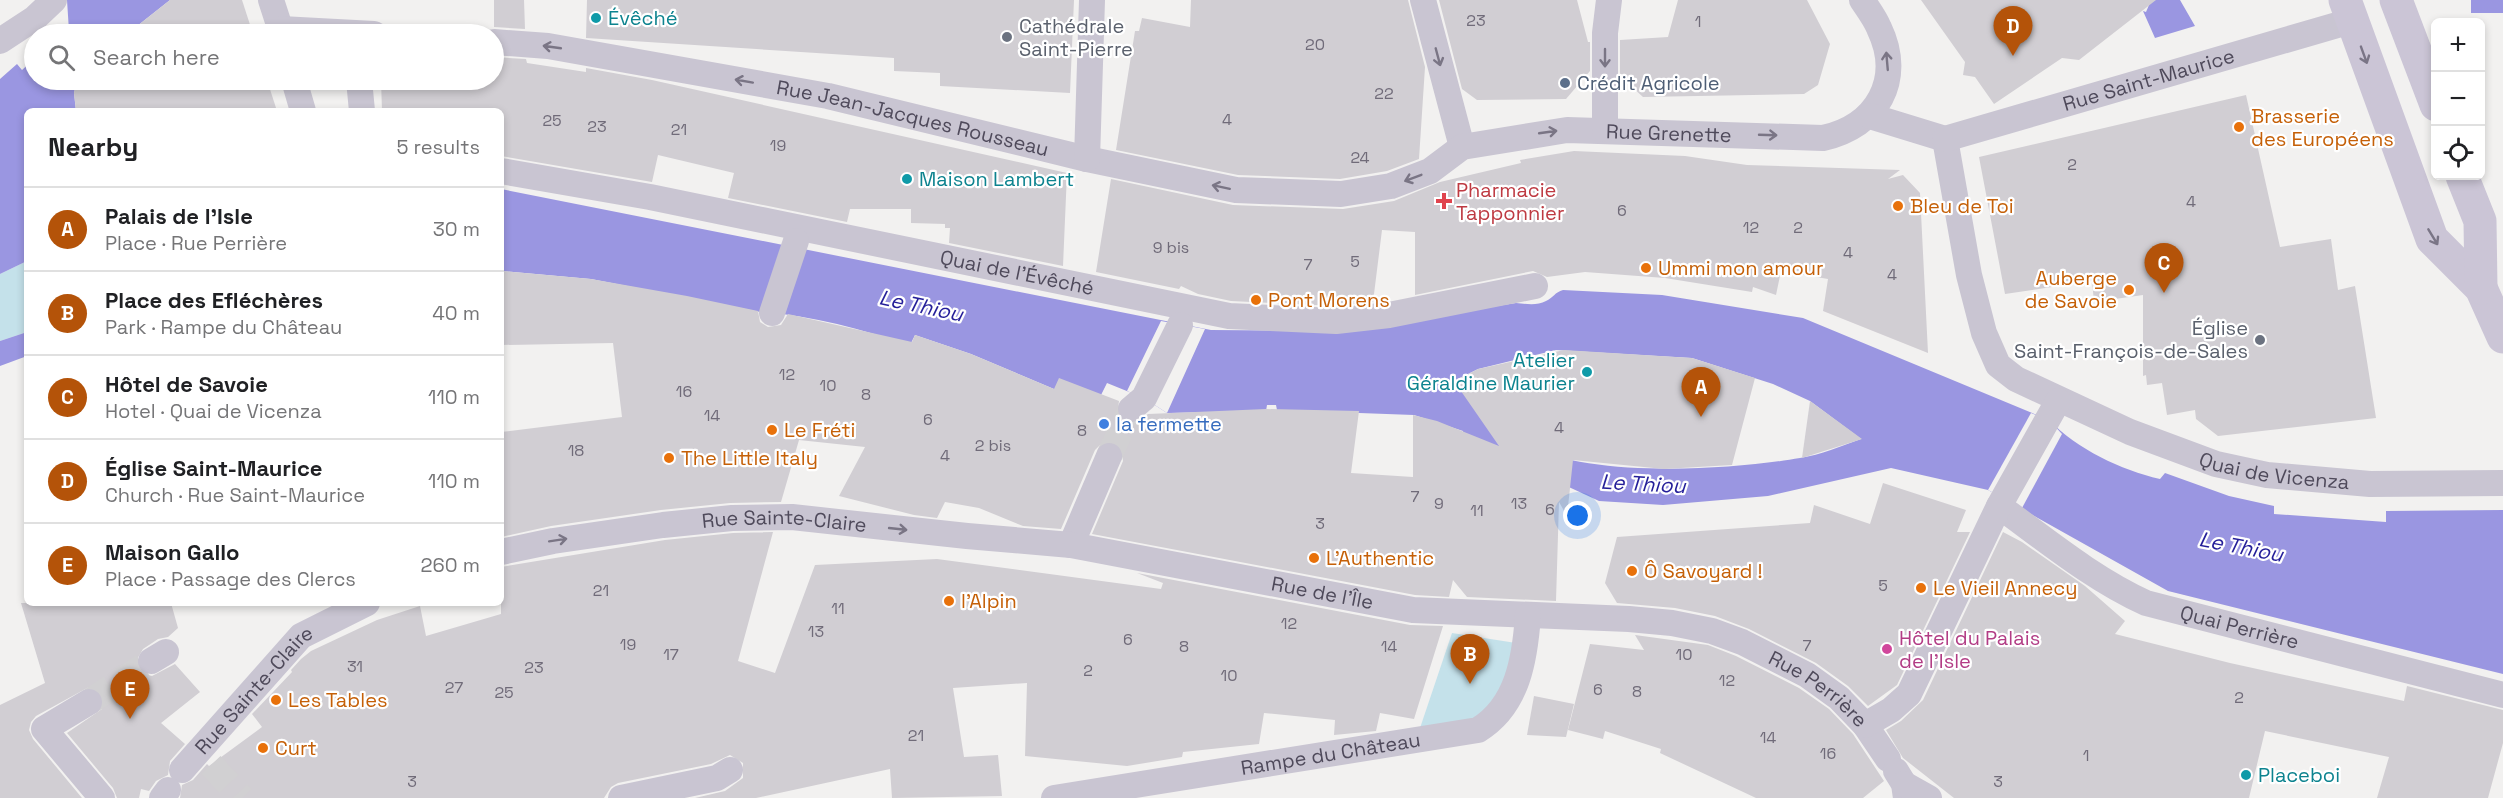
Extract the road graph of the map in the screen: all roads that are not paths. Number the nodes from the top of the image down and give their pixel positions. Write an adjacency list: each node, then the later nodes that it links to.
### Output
1 (54, 0): 10 (street)
2 (271, 0): 11 (street)
3 (1092, 0): 23 (street)
4 (1423, 0): 22 (street, one-way to 22)
5 (1609, 0): 20 (street, one-way to 20)
6 (1862, 0): 19 (street, one-way to 6)
7 (2396, 0): 16 (main road)
8 (2348, 10): 21 (street, Rue Saint-Maurice); 28 (main road, one-way to 28)
9 (24, 24): 12 (street)
10 (24, 24)
11 (278, 24)
12 (4, 35)
13 (504, 43): 23 (street, Rue Jean-Jacques Rousseau, one-way to 13)
14 (297, 90): 17 (street)
15 (360, 90): 18 (street)
16 (2431, 92)
17 (302, 108)
18 (363, 108)
19 (1870, 116): 20 (street, Rue Grenette, one-way to 19); 21 (street)
20 (1605, 129): 22 (street, Rue Grenette, one-way to 20)
21 (1945, 139): 33 (street, Quai de Vicenza)
22 (1462, 147): 23 (street, Rue Jean-Jacques Rousseau, one-way to 23)
23 (1087, 159)
24 (504, 172): 27 (street, Quai de l'Évêché)
25 (2464, 180): 28 (main road)
26 (795, 241): 29 (street)
27 (1535, 286)
28 (2481, 288): 31 (main road)
29 (771, 313)
30 (1180, 325): 32 (street)
31 (2503, 337)
32 (1138, 403)
33 (2054, 410): 35 (street, Quai de Vicenza); 36 (street, Rue Perrière)
34 (1109, 456): 37 (street)
35 (2503, 483)
36 (2001, 502): 42 (street, Quai Perrière); 44 (street, Rue Perrière)
37 (1071, 544): 38 (street, Rue Sainte-Claire, one-way to 37); 40 (street, Rue de l'Île)
38 (504, 551)
39 (361, 606): 47 (street, Rue Sainte-Claire)
40 (1528, 615): 41 (street, Rue de l'Île); 51 (street, Rampe du Château)
41 (1575, 616): 44 (street, Rue Perrière)
42 (2503, 695)
43 (89, 702): 49 (street)
44 (1865, 724): 46 (street)
45 (730, 770): 48 (street)
46 (1897, 782): 52 (street)
47 (170, 786)
48 (681, 792): 50 (street)
49 (102, 798)
50 (621, 798)
51 (1054, 798)
52 (1929, 798)

